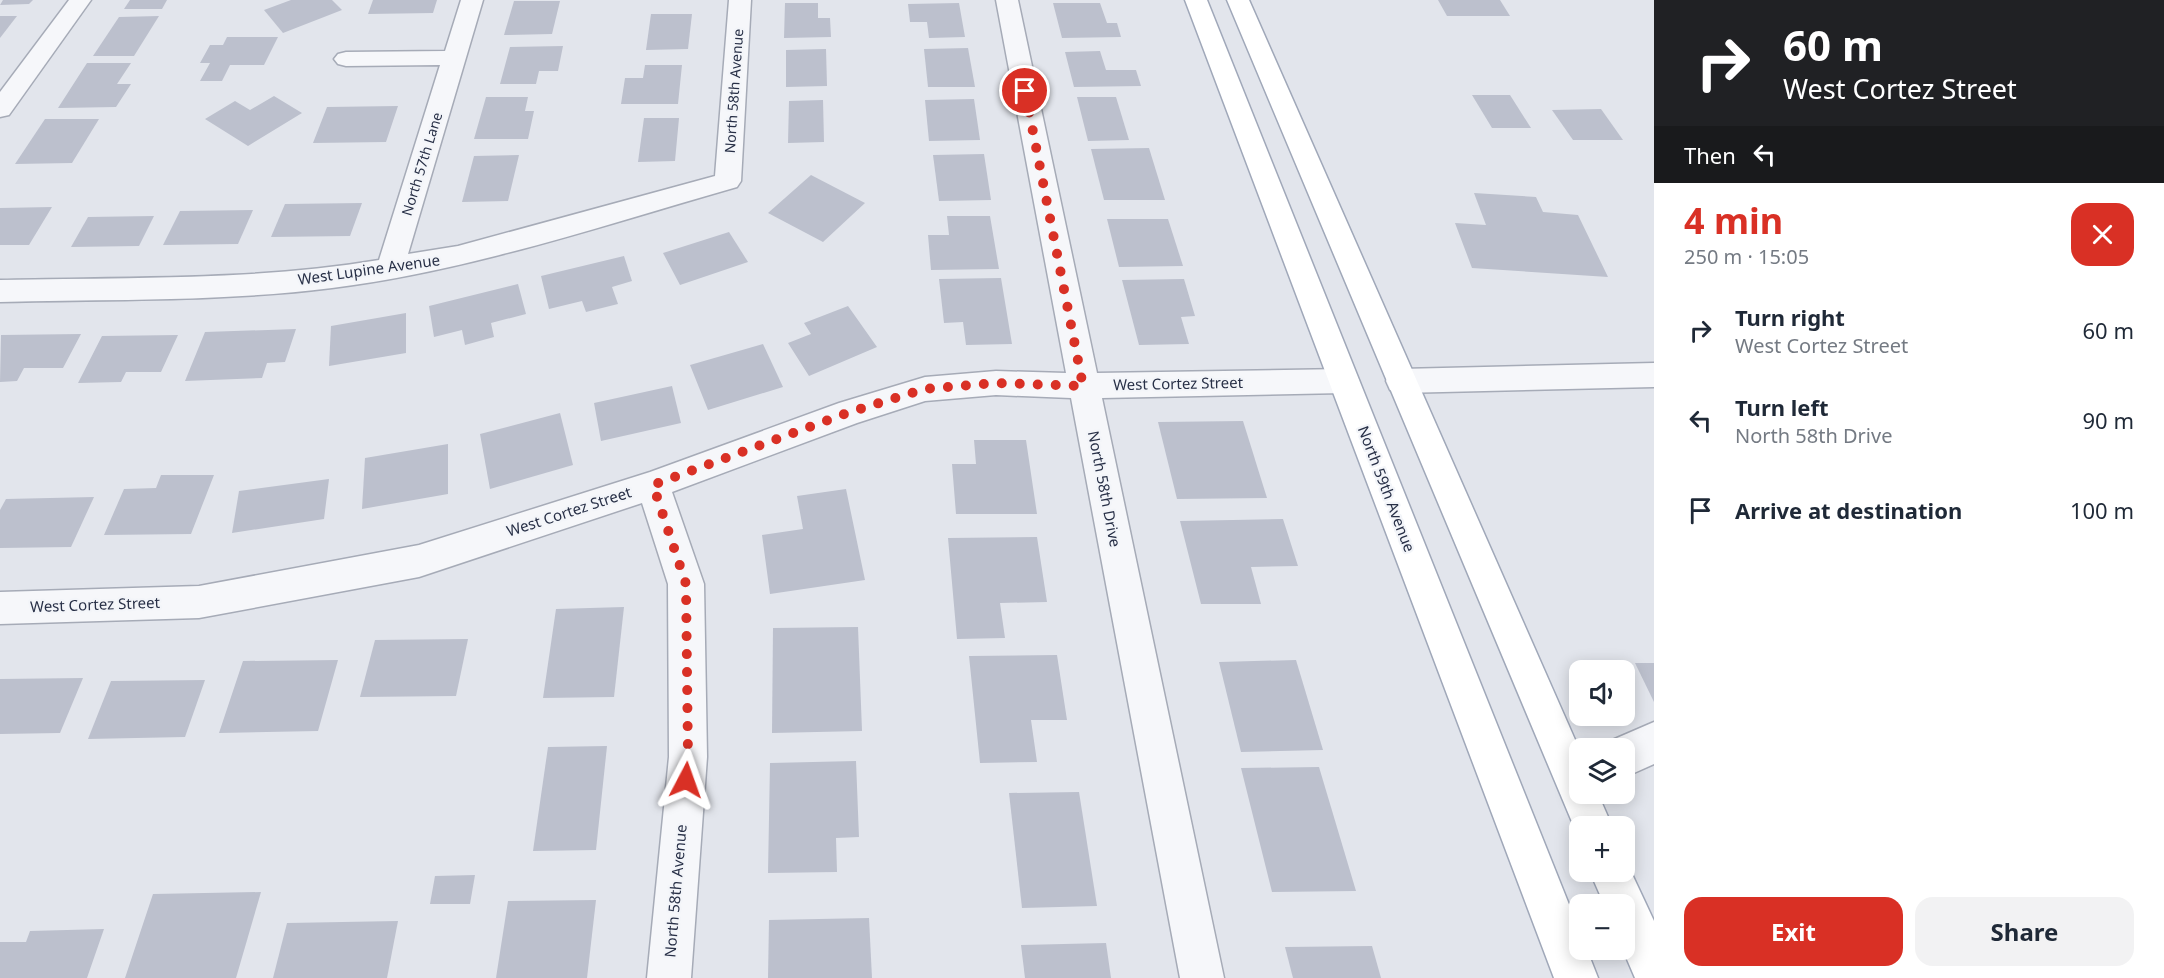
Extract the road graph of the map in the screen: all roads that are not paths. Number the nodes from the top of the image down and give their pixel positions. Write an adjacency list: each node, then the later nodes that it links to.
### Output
1 (80, 0): 9 (street)
2 (472, 0): 7 (street, North 57th Lane)
3 (740, 0): 10 (street, North 58th Avenue)
4 (1007, 0): 16 (street, North 58th Drive)
5 (1196, 0): 14 (main road, North 59th Avenue)
6 (1238, 0): 15 (main road)
7 (453, 58): 8 (street); 11 (street, North 57th Lane)
8 (346, 59)
9 (0, 109)
10 (728, 181): 11 (street, West Lupine Avenue)
11 (390, 269): 12 (street, West Lupine Avenue)
12 (0, 291)
13 (1654, 375): 15 (street)
14 (1344, 381): 16 (street, West Cortez Street); 26 (main road, North 59th Avenue)
15 (1401, 381): 21 (main road)
16 (1083, 386): 17 (street, West Cortez Street); 25 (street, North 58th Drive)
17 (653, 485): 18 (street, West Cortez Street); 24 (street, North 58th Avenue)
18 (0, 608)
19 (1654, 741): 20 (street)
20 (1635, 753)
21 (1569, 755)
22 (1615, 882): 23 (main road)
23 (1654, 971)
24 (669, 978)
25 (1202, 978)
26 (1576, 978)

